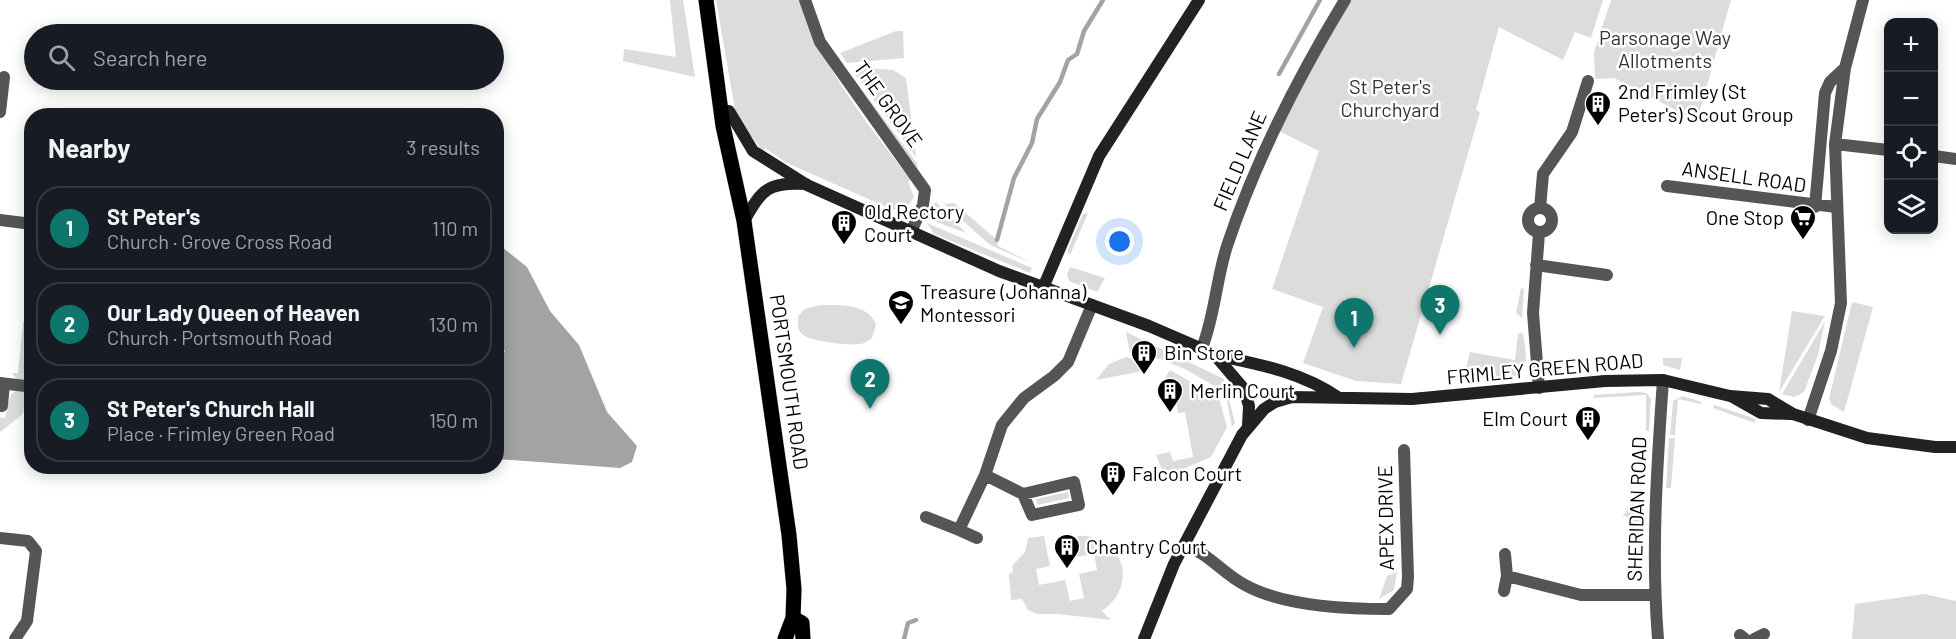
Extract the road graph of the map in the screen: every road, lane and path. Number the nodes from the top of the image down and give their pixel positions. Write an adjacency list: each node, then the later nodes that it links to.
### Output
1 (706, 0): 6 (main road, PORTSMOUTH ROAD)
2 (805, 0): 24 (street, THE GROVE)
3 (1199, 0): 27 (main road)
4 (1345, 0): 29 (street, FIELD LANE)
5 (1863, 0): 7 (street, ANSELL ROAD)
6 (715, 57): 10 (main road, PORTSMOUTH ROAD); 14 (main road, PORTSMOUTH ROAD)
7 (1845, 68): 12 (street, ANSELL ROAD); 19 (street, ANSELL ROAD)
8 (4, 77): 11 (street)
9 (1588, 81): 25 (street)
10 (729, 111): 14 (main road, PORTSMOUTH ROAD); 17 (main road)
11 (0, 112)
12 (1835, 144): 13 (street); 20 (street, ANSELL ROAD)
13 (1884, 150)
14 (731, 154): 22 (main road, PORTSMOUTH ROAD)
15 (1938, 157): 16 (street)
16 (1956, 159)
17 (806, 184): 22 (main road); 24 (main road)
18 (1667, 186): 19 (street, ANSELL ROAD)
19 (1815, 207): 20 (street, ANSELL ROAD)
20 (1836, 207): 37 (street, ANSELL ROAD)
21 (0, 220): 23 (street)
22 (744, 222): 52 (main road, PORTSMOUTH ROAD)
23 (24, 223)
24 (911, 232): 27 (main road)
25 (1536, 265): 26 (street); 34 (street)
26 (1607, 275)
27 (1043, 288): 28 (main road)
28 (1092, 305): 29 (main road); 41 (street)
29 (1202, 348): 30 (main road)
30 (1214, 354): 35 (main road); 38 (main road)
31 (1663, 380): 34 (main road, FRIMLEY GREEN ROAD); 37 (main road, FRIMLEY GREEN ROAD); 51 (street, SHERIDAN ROAD)
32 (2, 384): 33 (street); 36 (street)
33 (24, 386)
34 (1539, 388): 35 (main road, FRIMLEY GREEN ROAD)
35 (1342, 400): 38 (main road, FRIMLEY GREEN ROAD)
36 (2, 406)
37 (1808, 420): 39 (main road)
38 (1248, 426): 47 (main road)
39 (1956, 447)
40 (1404, 450): 47 (street, APEX DRIVE)
41 (985, 475): 42 (street); 44 (street)
42 (1023, 494)
43 (926, 517): 44 (street)
44 (959, 530): 46 (street)
45 (0, 538): 53 (street)
46 (977, 538)
47 (1184, 545): 56 (main road)
48 (1505, 554): 49 (street)
49 (1507, 576): 50 (street); 51 (street)
50 (1504, 591)
51 (1654, 595): 57 (street, SHERIDAN ROAD)
52 (793, 618): 54 (main road, PORTSMOUTH ROAD); 55 (main road, PORTSMOUTH ROAD)
53 (15, 639)
54 (785, 639)
55 (803, 639)
56 (1143, 639)
57 (1658, 639)

